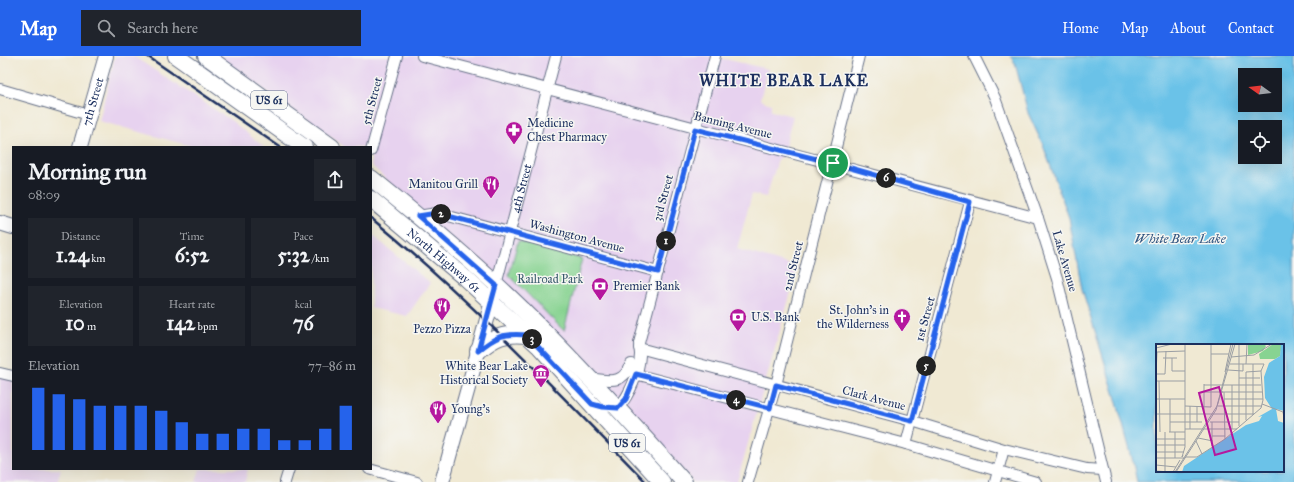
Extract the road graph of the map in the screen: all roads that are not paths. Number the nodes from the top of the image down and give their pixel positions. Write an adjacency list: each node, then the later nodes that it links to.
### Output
1 (106, 56): 12 (street, 7th Street)
2 (176, 56): 15 (main road, US 61)
3 (206, 56): 16 (main road, US 61)
4 (398, 56): 17 (street, 5th Street)
5 (422, 56): 11 (street, Banning Avenue)
6 (556, 56): 11 (street, 4th Street)
7 (715, 56): 13 (street, 3rd Street)
8 (859, 56): 18 (street, 2nd Street)
9 (974, 56): 23 (street, Lake Avenue)
10 (0, 89): 12 (street)
11 (547, 89): 13 (street, Banning Avenue); 26 (street, 4th Street)
12 (89, 115): 14 (street, 7th Street)
13 (695, 129): 18 (street, Banning Avenue); 27 (street, 3rd Street)
14 (80, 146)
15 (303, 146)
16 (331, 146)
17 (372, 148)
18 (833, 163): 21 (street, Banning Avenue); 37 (street, 2nd Street)
19 (372, 179): 22 (main road, North Highway 61 / US 61)
20 (372, 201): 29 (main road, North Highway 61 / US 61)
21 (970, 202): 23 (street, Banning Avenue); 41 (street, 1st Street)
22 (418, 216): 26 (street, Washington Avenue); 28 (main road, North Highway 61 / US 61)
23 (1038, 218): 46 (street, Lake Avenue)
24 (0, 223): 25 (street)
25 (12, 227)
26 (510, 231): 27 (street, Washington Avenue); 28 (street, 4th Street)
27 (658, 272): 31 (street, 3rd Street)
28 (496, 285): 29 (street, 4th Street); 36 (main road, North Highway 61 / US 61)
29 (492, 302): 30 (main road, North Highway 61 / US 61); 32 (street, 4th Street)
30 (527, 335): 32 (main road); 38 (main road, North Highway 61 / US 61)
31 (638, 348): 34 (street, 3rd Street); 37 (street, Clark Avenue)
32 (478, 351): 50 (street, 4th Street)
33 (0, 372): 35 (street)
34 (632, 372): 36 (street); 39 (street, 3rd Street); 40 (street)
35 (12, 376)
36 (589, 378): 39 (main road, North Highway 61 / US 61)
37 (776, 385): 40 (street, 2nd Street); 41 (street, Clark Avenue)
38 (592, 404): 39 (main road); 51 (main road, North Highway 61 / US 61)
39 (618, 408): 52 (main road, North Highway 61 / US 61)
40 (770, 408): 42 (street); 53 (street, 2nd Street)
41 (912, 421): 42 (street, 1st Street); 43 (street, Clark Avenue)
42 (906, 444): 47 (street)
43 (1004, 449): 46 (street, Clark Avenue); 47 (street)
44 (289, 470): 48 (street)
45 (372, 470): 49 (street)
46 (1103, 470): 55 (street, Lake Avenue)
47 (996, 477): 54 (street)
48 (285, 482)
49 (417, 482)
50 (442, 482)
51 (662, 482)
52 (684, 482)
53 (748, 482)
54 (1036, 482)
55 (1106, 482)

